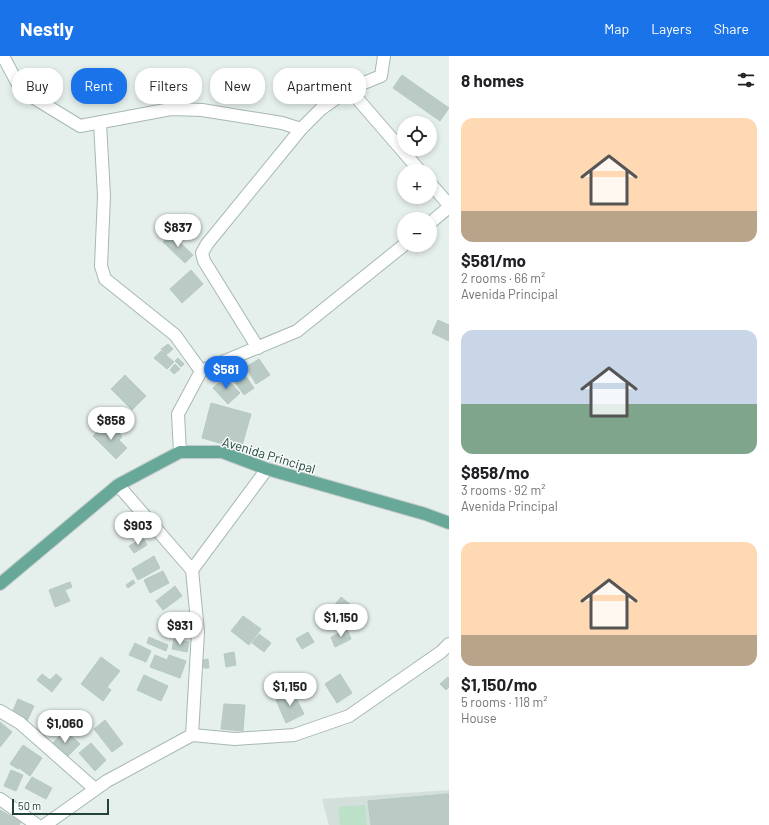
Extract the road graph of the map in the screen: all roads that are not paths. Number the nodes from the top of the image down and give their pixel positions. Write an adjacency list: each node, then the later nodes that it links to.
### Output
1 (3, 56): 6 (street)
2 (384, 56): 3 (street)
3 (366, 82)
4 (328, 104): 7 (street)
5 (362, 104): 8 (street)
6 (100, 123): 7 (street); 14 (street)
7 (301, 129): 13 (street)
8 (414, 164)
9 (437, 191): 10 (street)
10 (449, 206): 11 (street)
11 (437, 217)
12 (397, 251): 13 (street)
13 (258, 348): 14 (street)
14 (201, 371): 15 (street)
15 (180, 452): 16 (main road, Avenida Principal); 17 (main road, Avenida Principal)
16 (267, 469): 18 (main road, Avenida Principal); 19 (street)
17 (118, 485): 19 (street); 20 (main road, Avenida Principal)
18 (449, 523)
19 (192, 570): 23 (street)
20 (0, 584)
21 (449, 644): 23 (street)
22 (0, 711): 24 (street)
23 (192, 734): 24 (street)
24 (95, 789): 27 (street)
25 (0, 799): 26 (street)
26 (37, 825)
27 (45, 825)

